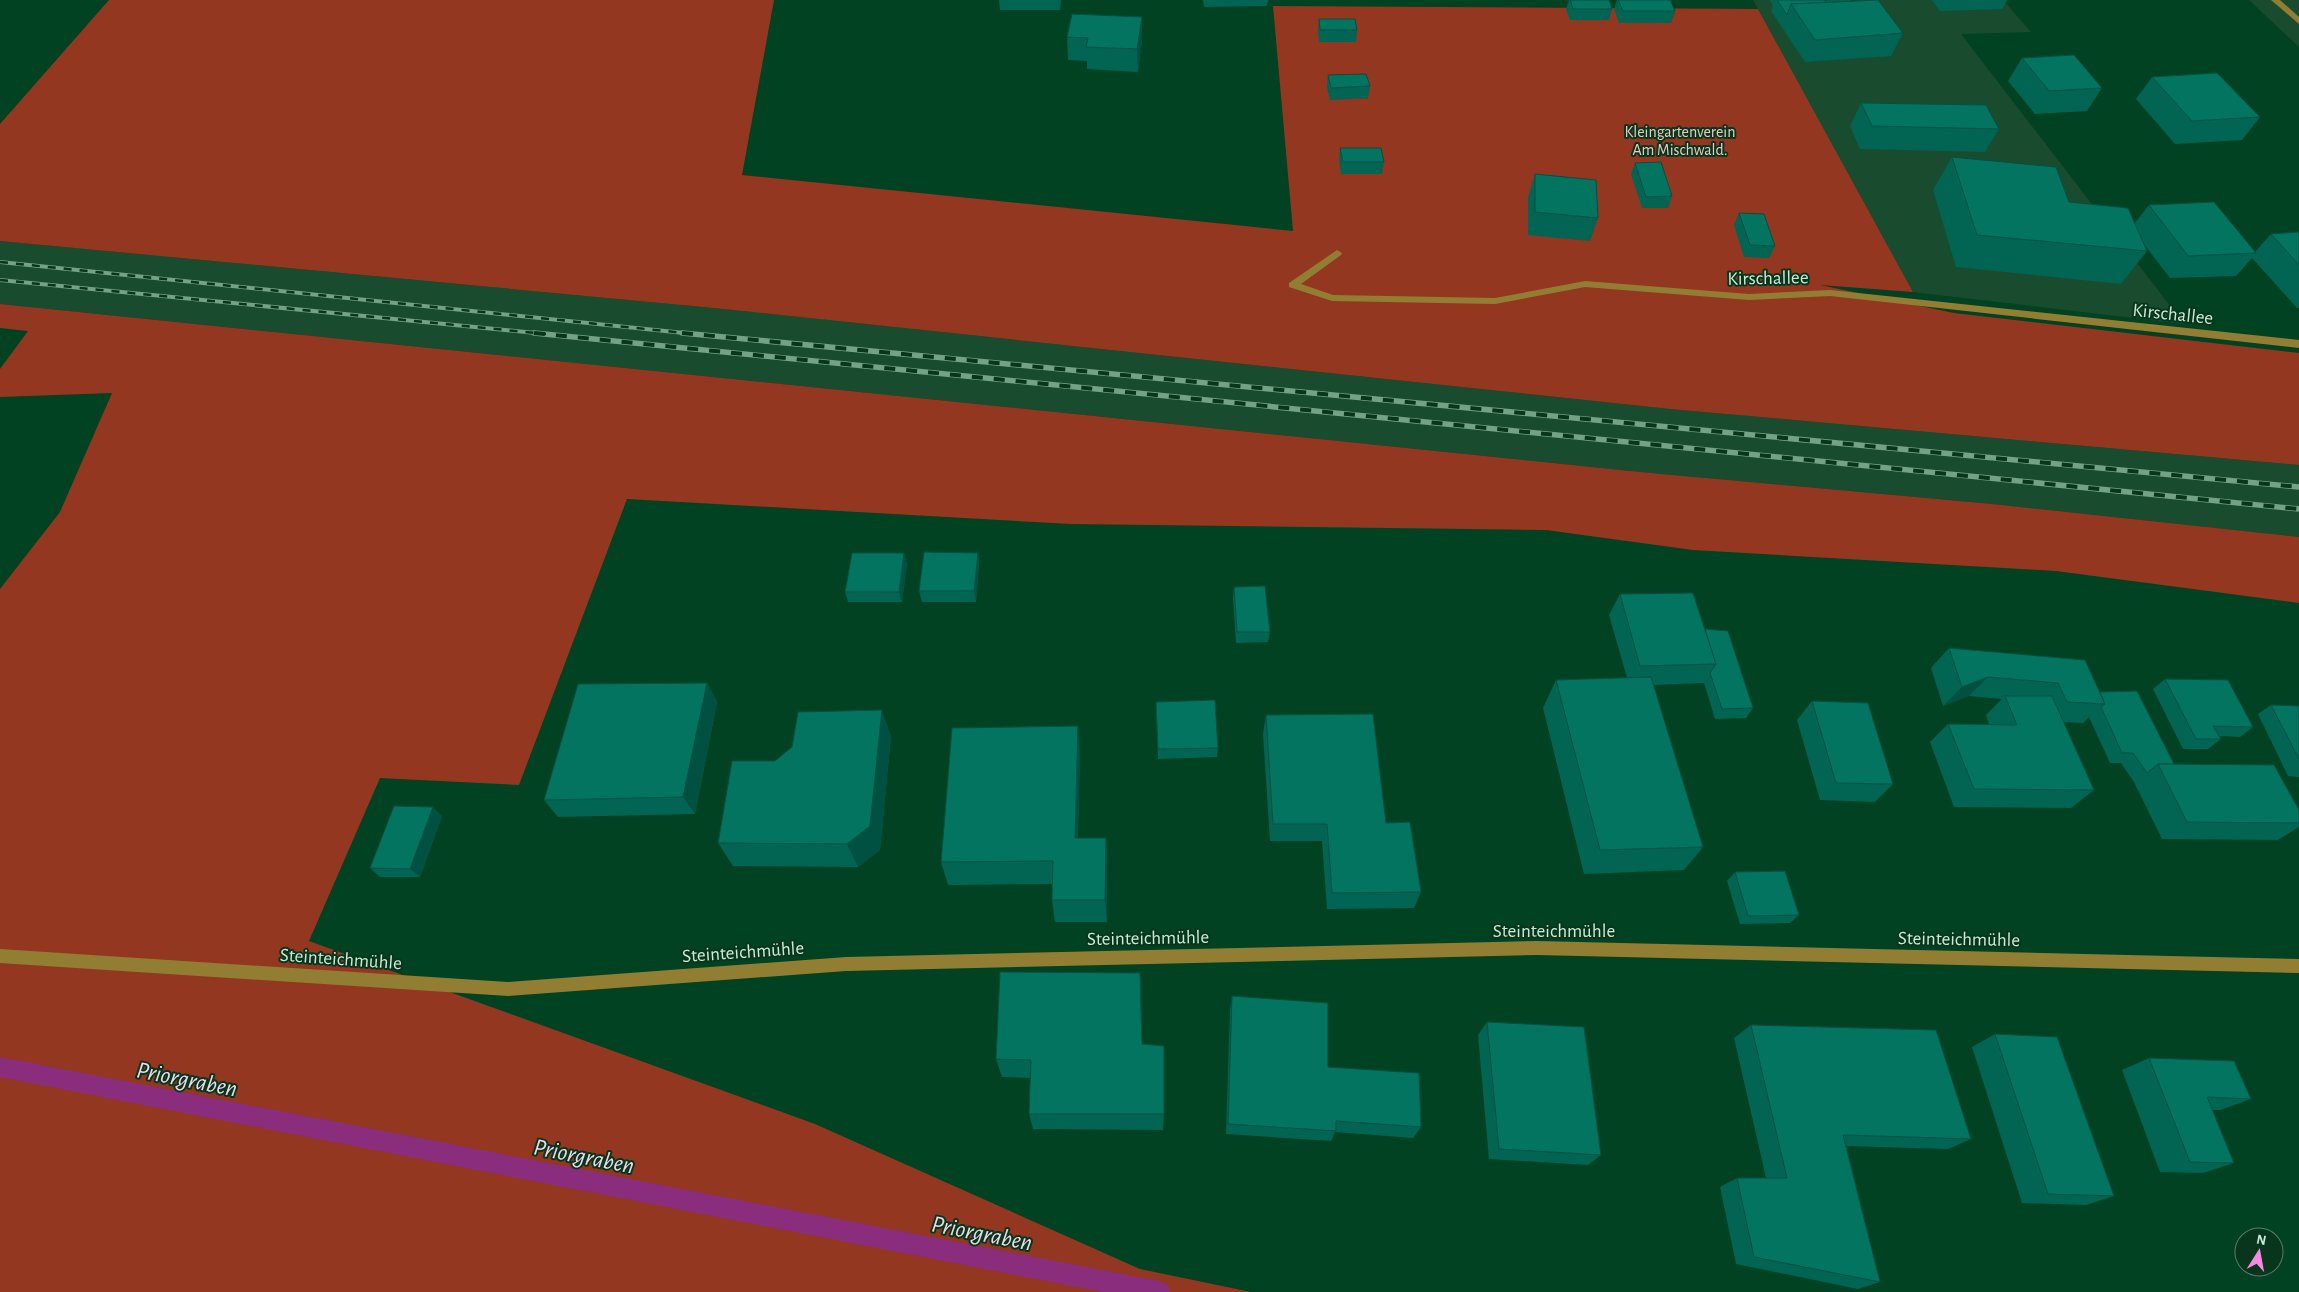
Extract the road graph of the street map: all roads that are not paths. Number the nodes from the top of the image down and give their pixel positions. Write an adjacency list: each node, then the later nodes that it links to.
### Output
1 (2275, 0): 2 (street)
2 (2299, 21)
3 (1337, 253): 4 (street, Kirschallee)
4 (2299, 344)
5 (0, 956): 6 (street, Steinteichmühle)
6 (2299, 966)

